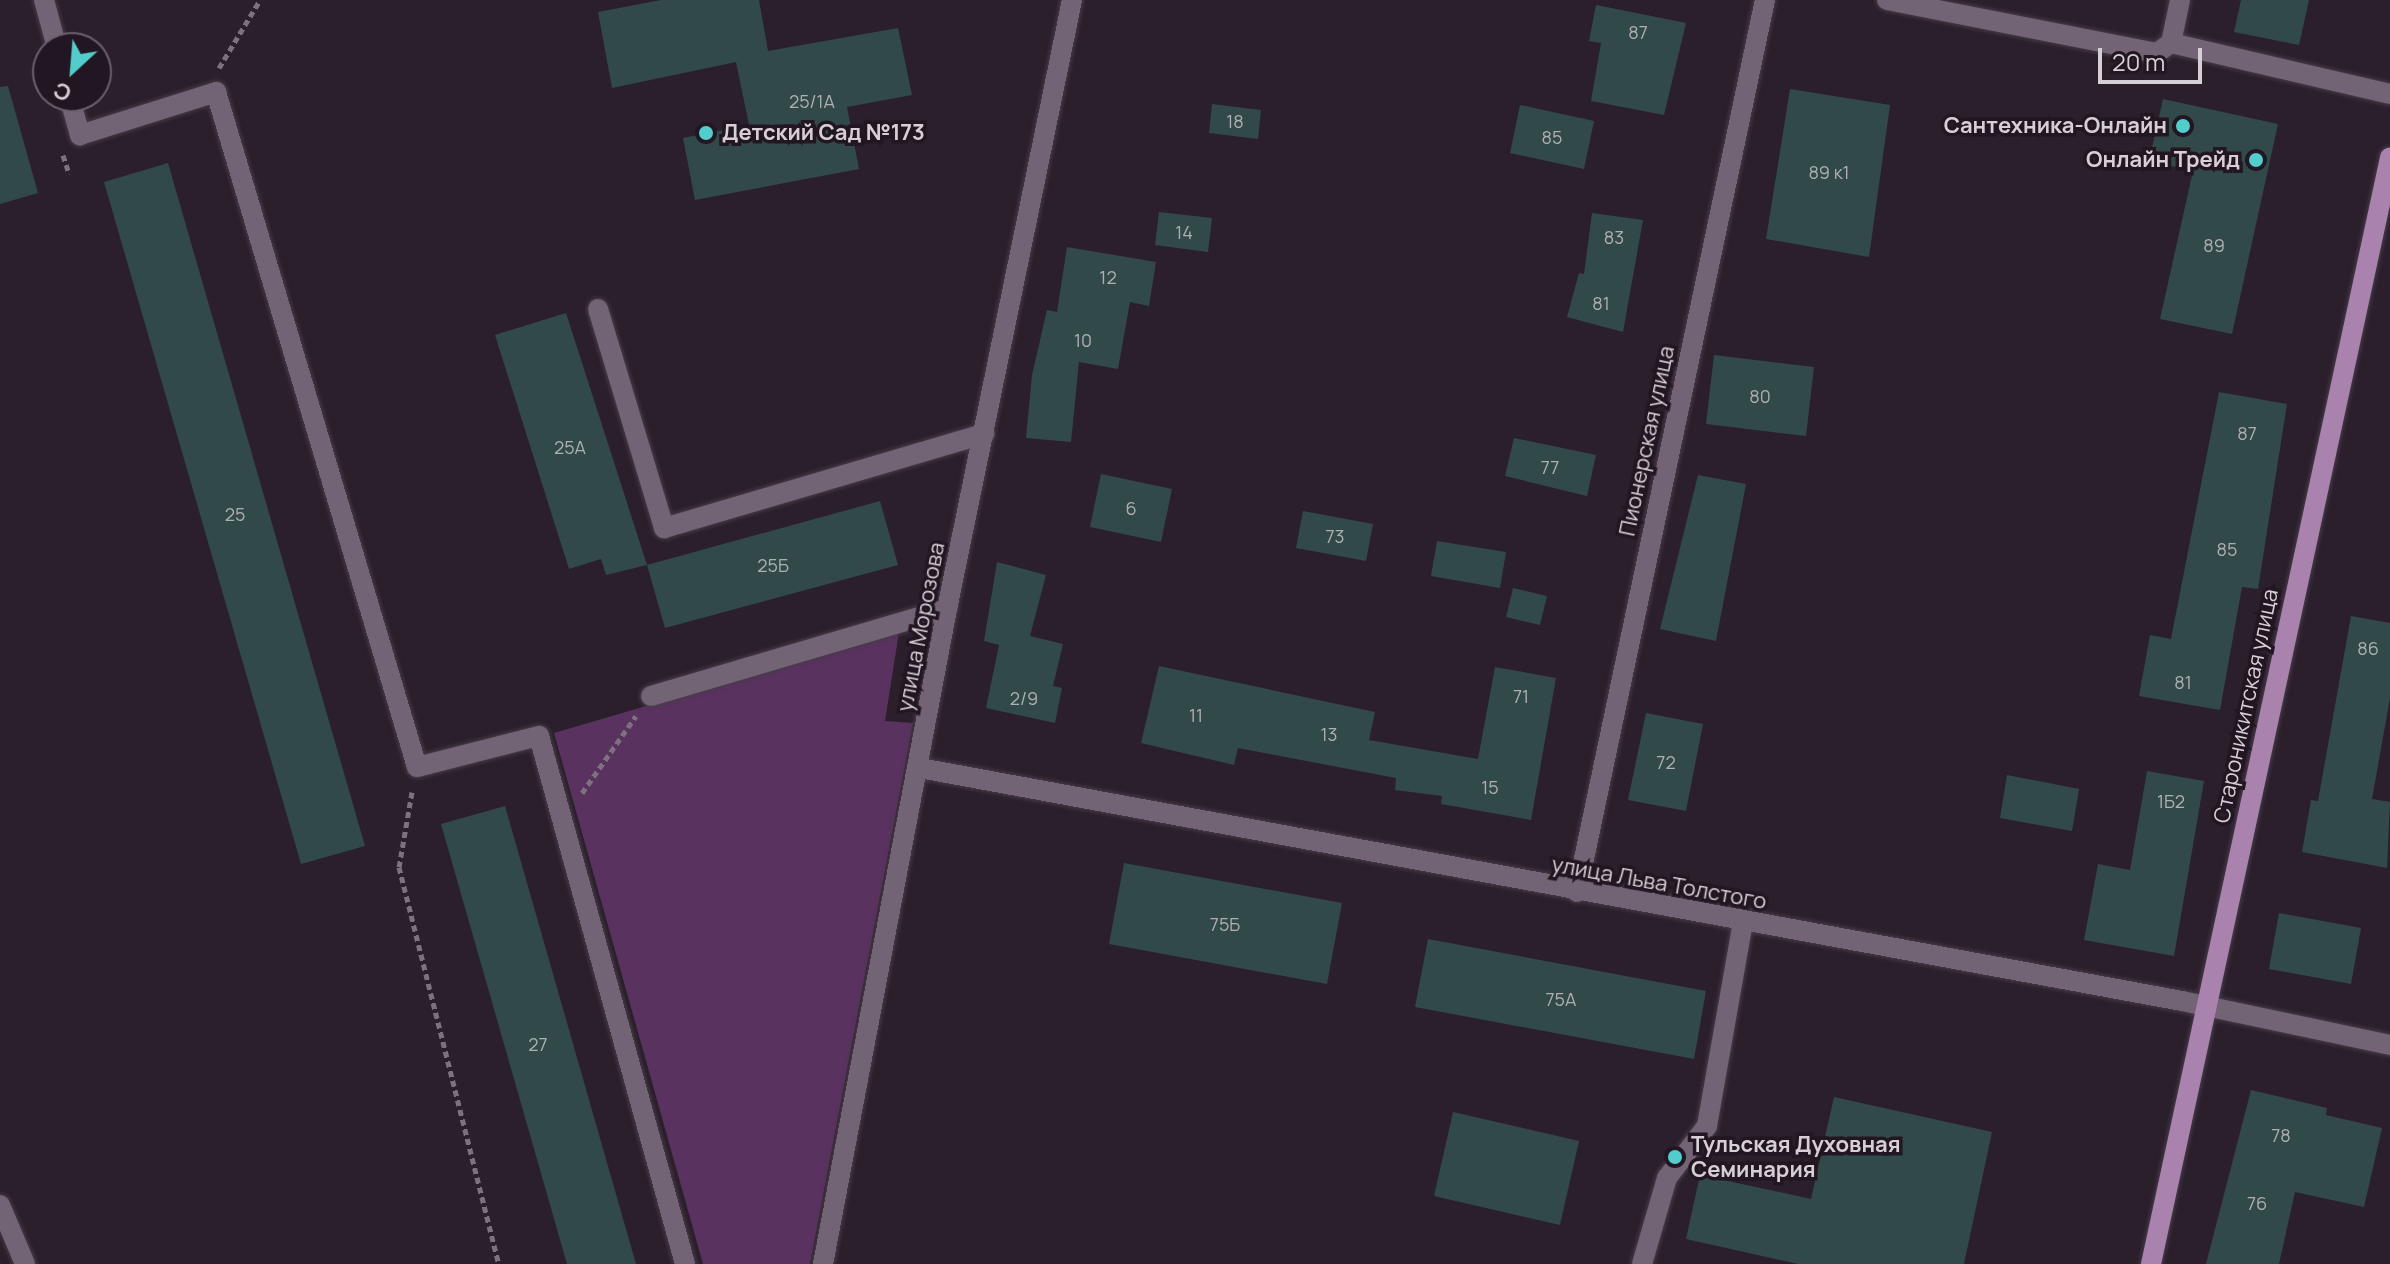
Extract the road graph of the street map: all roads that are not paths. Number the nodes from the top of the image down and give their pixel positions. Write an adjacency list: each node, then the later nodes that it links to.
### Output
1 (44, 0): 6 (street)
2 (1072, 0): 12 (street, улица Морозова)
3 (1765, 0): 16 (street, Пионерская улица)
4 (1887, 0): 7 (street)
5 (2180, 0): 7 (street)
6 (53, 32)
7 (2171, 43): 8 (street)
8 (2390, 94)
9 (74, 112): 22 (street)
10 (2390, 158): 18 (main road, Староникитская улица)
11 (598, 309): 12 (street)
12 (984, 434): 13 (street, улица Морозова)
13 (947, 609): 14 (street); 15 (street, улица Морозова)
14 (651, 696)
15 (920, 768): 16 (street, улица Льва Толстого); 23 (street, улица Морозова)
16 (1577, 892): 17 (street, улица Льва Толстого)
17 (1743, 922): 18 (street, улица Льва Толстого); 24 (street)
18 (2206, 1005): 19 (street, улица Льва Толстого); 25 (main road, Староникитская улица)
19 (2390, 1045)
20 (0, 1205): 21 (street)
21 (25, 1264)
22 (685, 1264)
23 (823, 1264)
24 (1642, 1264)
25 (2151, 1264)

